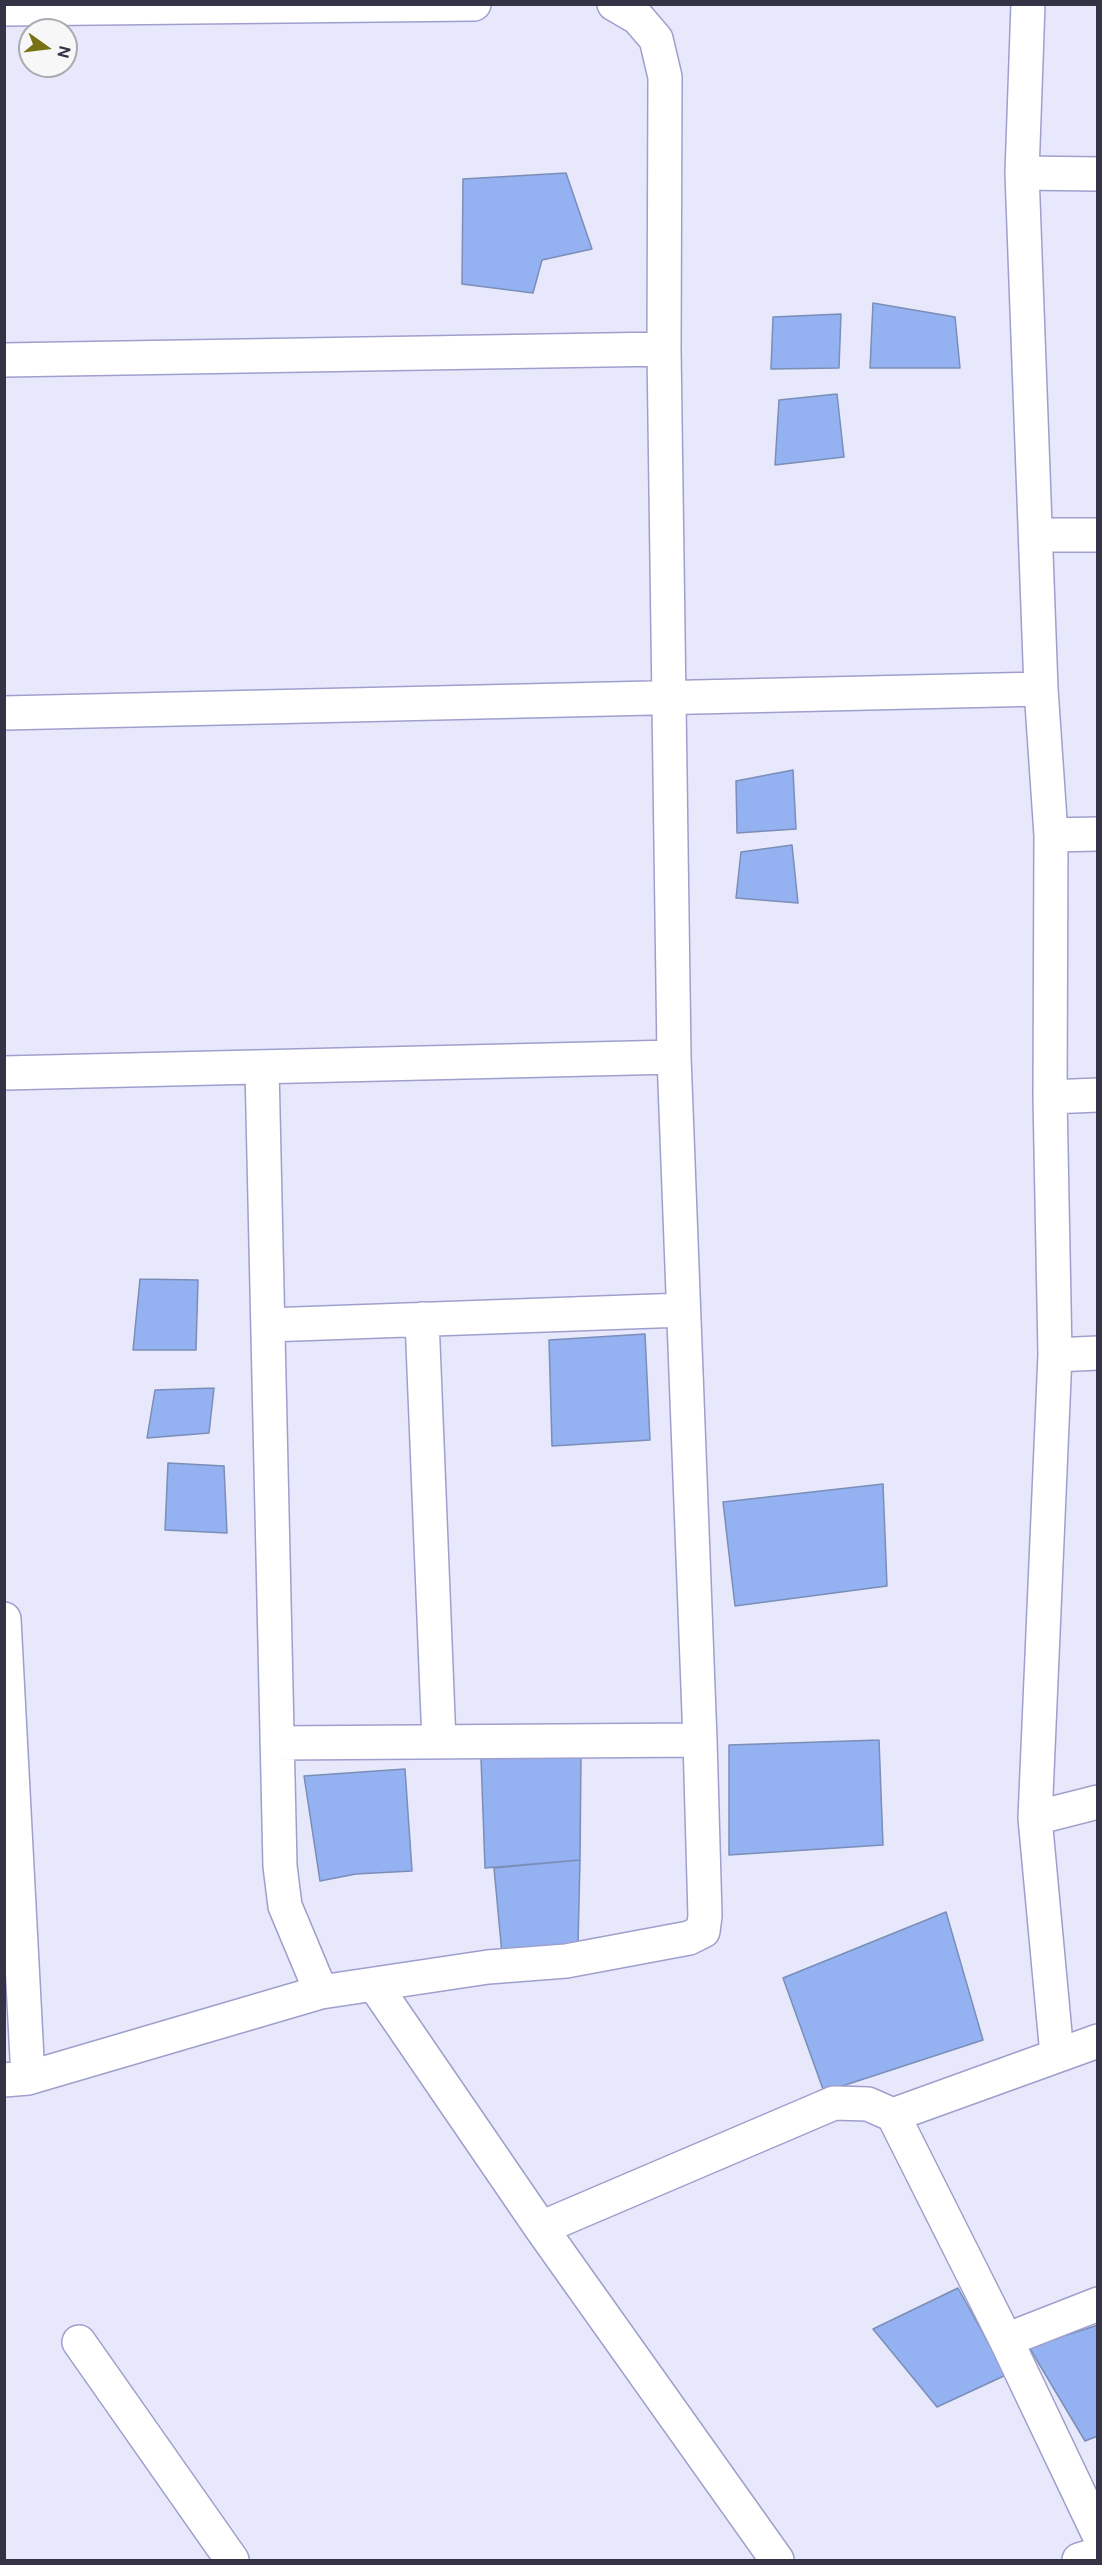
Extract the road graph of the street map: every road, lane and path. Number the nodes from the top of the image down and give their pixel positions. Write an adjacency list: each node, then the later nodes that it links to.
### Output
1 (474, 4): 4 (street)
2 (614, 4): 7 (street)
3 (1028, 4): 5 (street)
4 (4, 9)
5 (1022, 173): 6 (street); 10 (street)
6 (1098, 174)
7 (664, 349): 8 (street); 12 (street)
8 (4, 360)
9 (1098, 535): 10 (street)
10 (1036, 536): 11 (street)
11 (1041, 689): 12 (street); 15 (street)
12 (668, 699): 13 (street); 16 (street)
13 (4, 713)
14 (1098, 834): 15 (street)
15 (1051, 836): 20 (street)
16 (674, 1058): 17 (street); 21 (street)
17 (262, 1068): 18 (street); 23 (street)
18 (4, 1073)
19 (1098, 1095): 20 (street)
20 (1050, 1097): 25 (street)
21 (683, 1310): 22 (street); 27 (street)
22 (422, 1320): 23 (street); 28 (street)
23 (268, 1325): 29 (street)
24 (1098, 1353): 25 (street)
25 (1055, 1355): 31 (street)
26 (4, 1618): 36 (street)
27 (700, 1740): 28 (street); 32 (street)
28 (439, 1742): 29 (street)
29 (277, 1743): 33 (street)
30 (1098, 1802): 31 (street)
31 (1035, 1818): 35 (street)
32 (374, 1984): 33 (street); 38 (street)
33 (321, 1992): 36 (street)
34 (1098, 2041): 35 (street)
35 (1057, 2055): 37 (street)
36 (16, 2079)
37 (893, 2115): 38 (street); 40 (street)
38 (541, 2228): 45 (street)
39 (1098, 2304): 40 (street)
40 (1006, 2340): 42 (street)
41 (79, 2342): 44 (street)
42 (1098, 2533)
43 (1098, 2554): 46 (street)
44 (231, 2560)
45 (777, 2560)
46 (1079, 2560)

